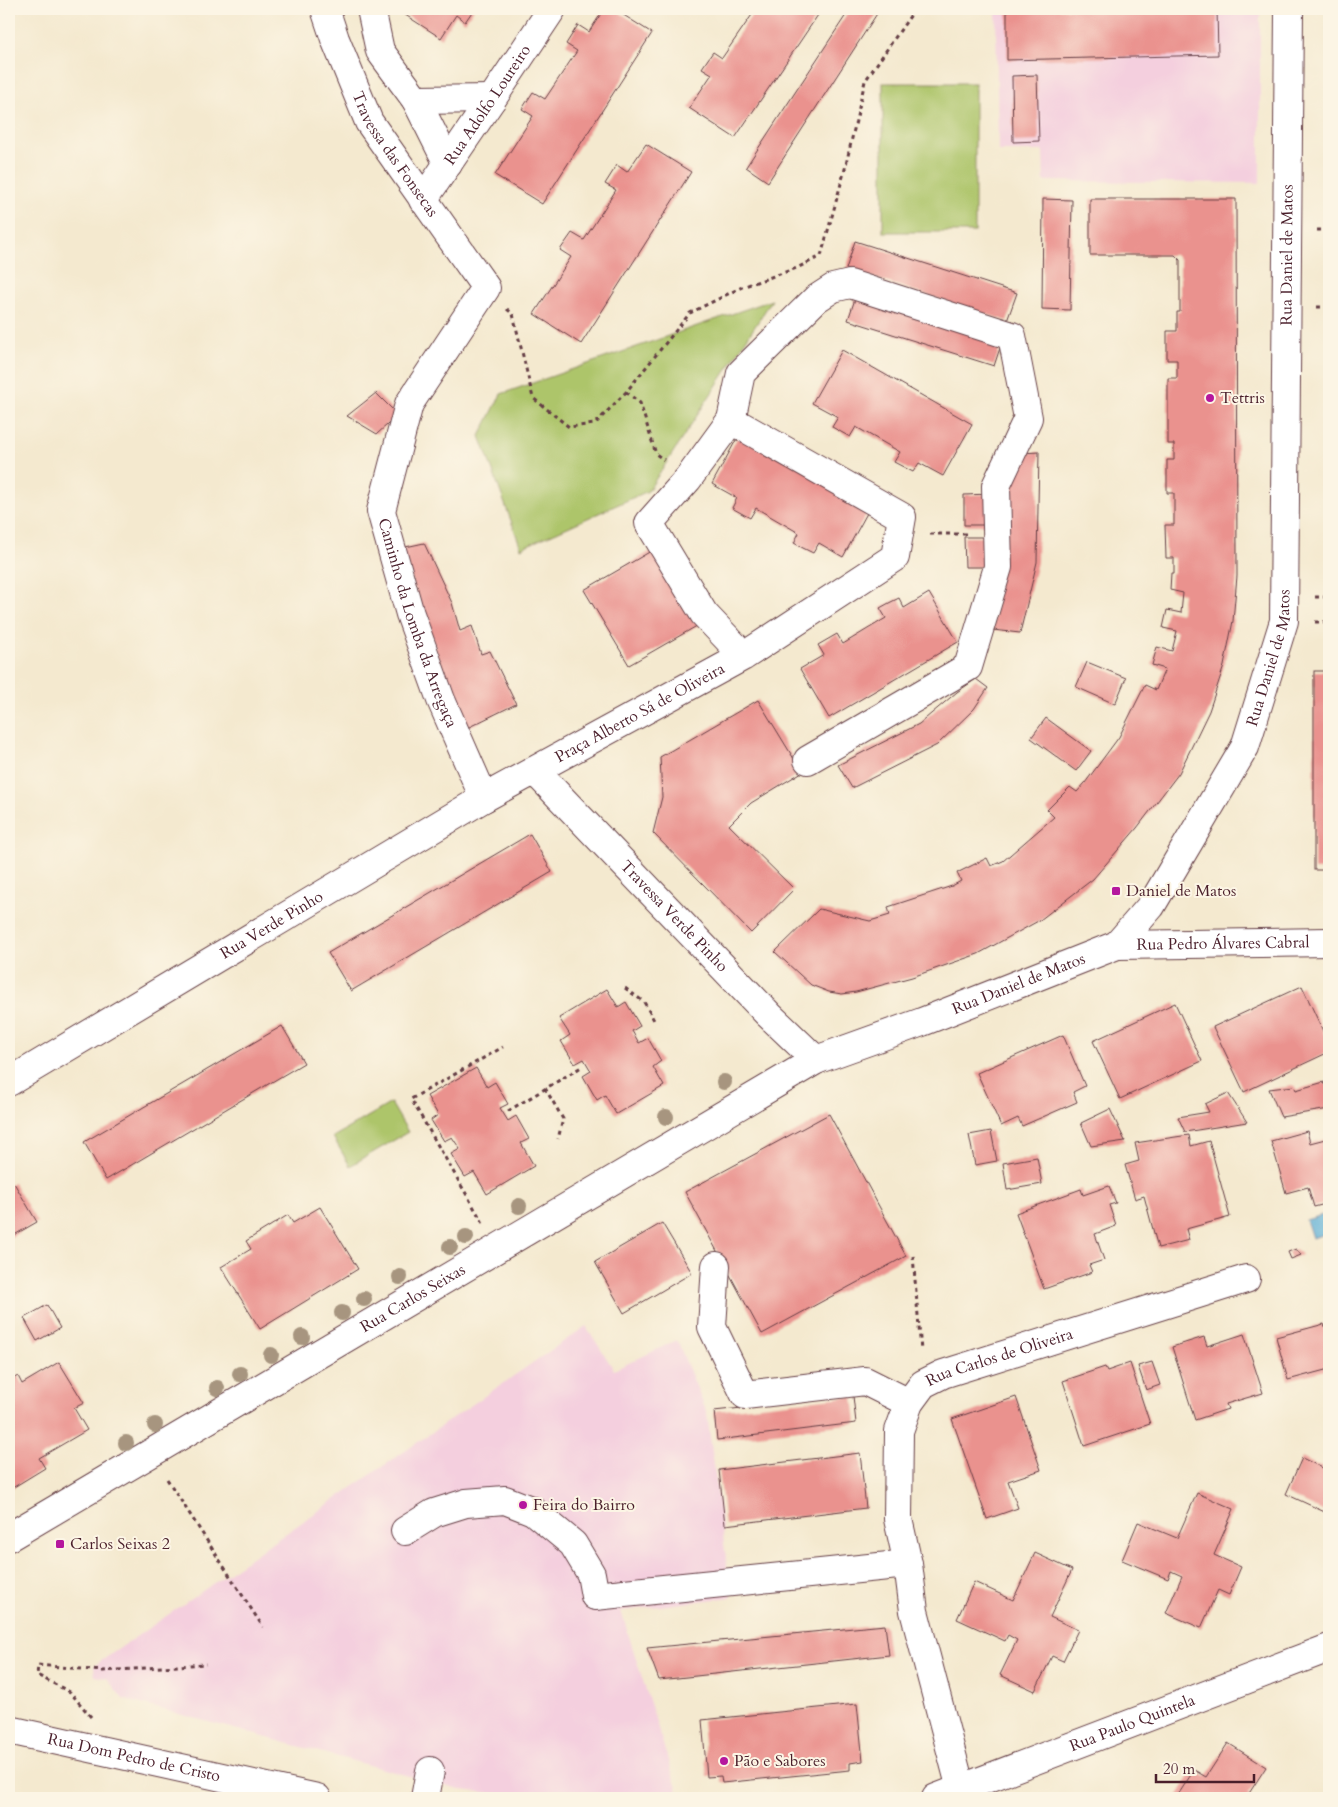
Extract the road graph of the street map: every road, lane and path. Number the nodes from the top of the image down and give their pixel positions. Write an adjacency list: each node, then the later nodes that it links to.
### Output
1 (324, 9): 9 (street, Travessa das Fonsecas)
2 (371, 9): 7 (street)
3 (552, 9): 6 (street, Rua Adolfo Loureiro)
4 (915, 9): 11 (path)
5 (1289, 9): 19 (street, Rua Daniel de Matos)
6 (492, 99): 7 (street); 8 (street, Rua Adolfo Loureiro)
7 (416, 100): 8 (street)
8 (448, 164): 9 (street, Rua Adolfo Loureiro)
9 (423, 200): 10 (street, Travessa das Fonsecas)
10 (486, 288): 11 (path); 17 (street, Caminho da Lomba da Arregaça)
11 (626, 392): 13 (path)
12 (731, 420): 14 (street, Praça Alberto Sá de Oliveira); 14 (street, Praça Alberto Sá de Oliveira); 15 (street)
13 (656, 454)
14 (744, 656): 16 (street, Praça Alberto Sá de Oliveira)
15 (808, 760)
16 (536, 771): 17 (street, Rua Verde Pinho); 23 (street, Travessa Verde Pinho)
17 (484, 798): 25 (street, Rua Verde Pinho)
18 (1329, 942): 19 (street, Rua Pedro Álvares Cabral)
19 (1117, 945): 23 (street, Rua Daniel de Matos)
20 (625, 988): 21 (path)
21 (655, 1022)
22 (503, 1047): 29 (path)
23 (816, 1060): 29 (street, Rua Carlos Seixas)
24 (583, 1066): 26 (path)
25 (9, 1082)
26 (546, 1088): 27 (path); 28 (path)
27 (508, 1111)
28 (558, 1139)
29 (497, 1248): 36 (street, Rua Carlos Seixas)
30 (913, 1256): 33 (path)
31 (716, 1266): 33 (street)
32 (1246, 1278): 33 (street, Rua Carlos de Oliveira)
33 (916, 1394): 37 (street, Rua Carlos de Oliveira)
34 (170, 1483): 38 (path)
35 (404, 1531): 37 (street)
36 (9, 1537)
37 (908, 1564): 44 (street, Rua Carlos de Oliveira)
38 (263, 1626)
39 (1329, 1648): 44 (street, Rua Paulo Quintela)
40 (206, 1664): 41 (path)
41 (94, 1720)
42 (9, 1730): 45 (street, Rua Dom Pedro de Cristo)
43 (430, 1771): 46 (street)
44 (948, 1793)
45 (317, 1798)
46 (425, 1798)

